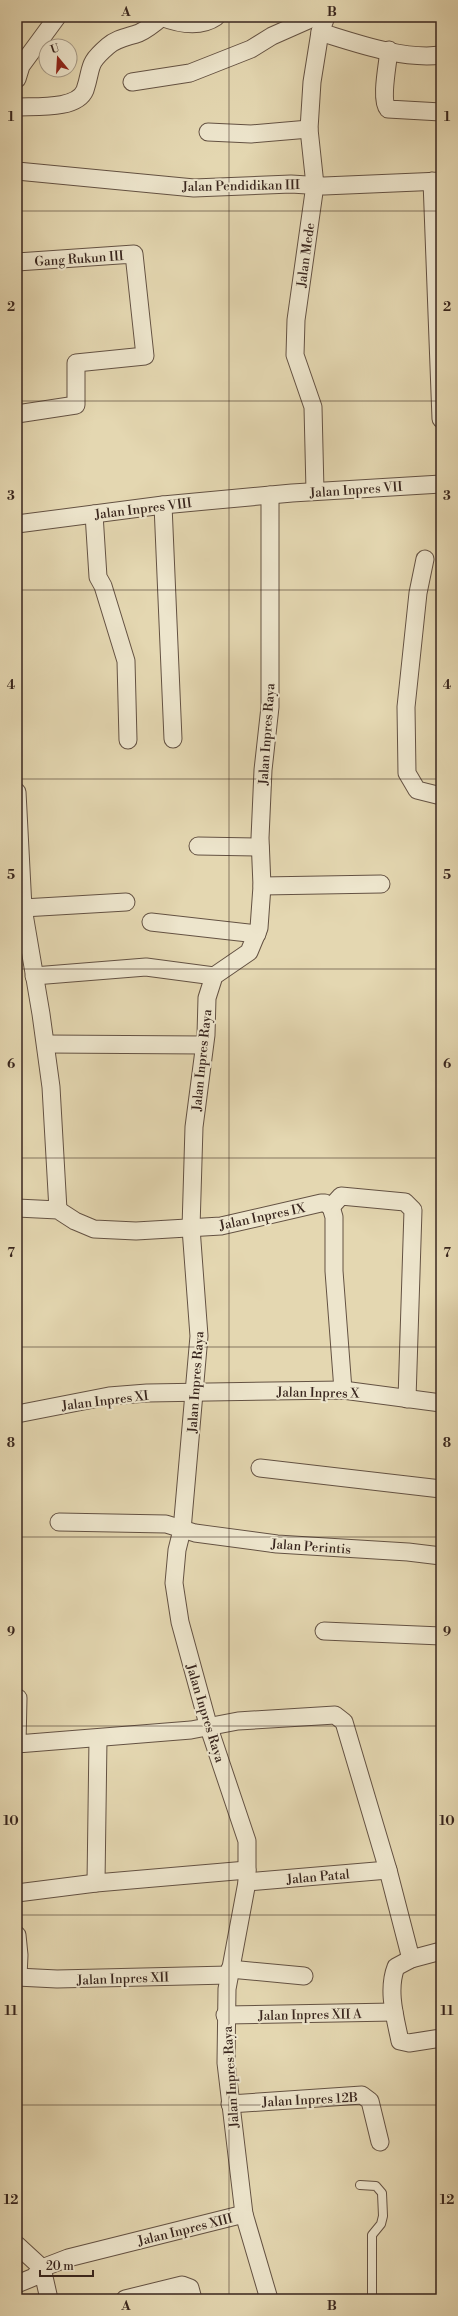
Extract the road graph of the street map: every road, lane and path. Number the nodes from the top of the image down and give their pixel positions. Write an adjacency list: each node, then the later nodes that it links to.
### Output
1 (57, 17): 7 (street)
2 (162, 17): 3 (street); 9 (street)
3 (216, 17)
4 (320, 22): 5 (street); 8 (street); 11 (street, Jalan Mede)
5 (389, 50): 6 (street); 10 (street)
6 (441, 55)
7 (17, 79)
8 (132, 82)
9 (17, 107)
10 (441, 112)
11 (309, 129): 12 (street); 15 (street, Jalan Mede)
12 (208, 132)
13 (17, 171): 15 (street, Jalan Pendidikan III)
14 (436, 181): 15 (street, Jalan Pendidikan III); 18 (street)
15 (315, 185): 20 (street, Jalan Mede)
16 (17, 262): 17 (street, Gang Rukun III)
17 (17, 414)
18 (441, 419)
19 (441, 484): 20 (street, Jalan Inpres VII)
20 (315, 491): 21 (street, Jalan Inpres VII)
21 (270, 495): 22 (street, Jalan Inpres VIII); 31 (street, Jalan Inpres Raya)
22 (163, 505): 23 (street, Jalan Inpres VIII); 26 (street)
23 (94, 514): 24 (street, Jalan Inpres VIII); 27 (street)
24 (17, 524)
25 (425, 559): 29 (street)
26 (173, 739)
27 (128, 740)
28 (17, 792): 35 (street)
29 (441, 796)
30 (198, 846): 31 (street)
31 (260, 847): 33 (street, Jalan Inpres Raya)
32 (381, 884): 33 (street)
33 (262, 886): 37 (street, Jalan Inpres Raya)
34 (126, 902): 35 (street)
35 (23, 908): 38 (street)
36 (151, 922): 37 (street)
37 (257, 934): 39 (street, Jalan Inpres Raya)
38 (34, 976): 39 (street); 40 (street)
39 (214, 976): 41 (street, Jalan Inpres Raya)
40 (46, 1044): 41 (street); 44 (street)
41 (204, 1044): 45 (street, Jalan Inpres Raya)
42 (331, 1206): 45 (street, Jalan Inpres IX); 46 (street); 48 (street)
43 (17, 1208): 44 (street)
44 (58, 1210): 45 (street, Jalan Inpres IX)
45 (191, 1228): 47 (street, Jalan Inpres Raya)
46 (343, 1390): 47 (street, Jalan Inpres X); 48 (street, Jalan Inpres X)
47 (194, 1393): 50 (street, Jalan Inpres XI); 54 (street, Jalan Inpres Raya)
48 (407, 1399): 49 (street, Jalan Inpres X)
49 (441, 1403)
50 (17, 1414)
51 (260, 1468): 52 (street)
52 (441, 1489)
53 (59, 1522): 54 (street, Jalan Perintis)
54 (182, 1530): 55 (street, Jalan Perintis); 59 (street, Jalan Inpres Raya)
55 (441, 1556)
56 (324, 1631): 57 (street)
57 (441, 1636)
58 (18, 1698): 61 (street)
59 (209, 1728): 60 (street); 62 (street); 63 (street, Jalan Inpres Raya)
60 (98, 1739): 61 (street); 64 (street)
61 (17, 1744)
62 (388, 1870): 63 (street, Jalan Patal); 68 (street)
63 (247, 1876): 64 (street, Jalan Patal); 69 (street, Jalan Inpres Raya)
64 (96, 1883): 65 (street, Jalan Patal)
65 (17, 1893)
66 (17, 1934): 71 (street)
67 (441, 1952): 68 (street)
68 (411, 1959): 72 (street)
69 (230, 1972): 70 (street, Jalan Inpres XII); 71 (street, Jalan Inpres XII); 73 (street, Jalan Inpres Raya)
70 (304, 1976)
71 (17, 1977)
72 (394, 2012): 73 (street, Jalan Inpres XII A); 74 (street)
73 (225, 2015): 75 (street, Jalan Inpres Raya)
74 (441, 2038)
75 (230, 2104): 76 (street, Jalan Inpres 12B); 78 (street, Jalan Inpres Raya)
76 (380, 2142)
77 (360, 2185): 86 (lane)
78 (244, 2214): 80 (street, Jalan Inpres XIII); 85 (street, Jalan Inpres Raya)
79 (17, 2245): 80 (street)
80 (42, 2268): 81 (street, Jalan Inpres XIII); 82 (street)
81 (17, 2284)
82 (49, 2299)
83 (125, 2299): 84 (street)
84 (193, 2299)
85 (269, 2299)
86 (372, 2299)

